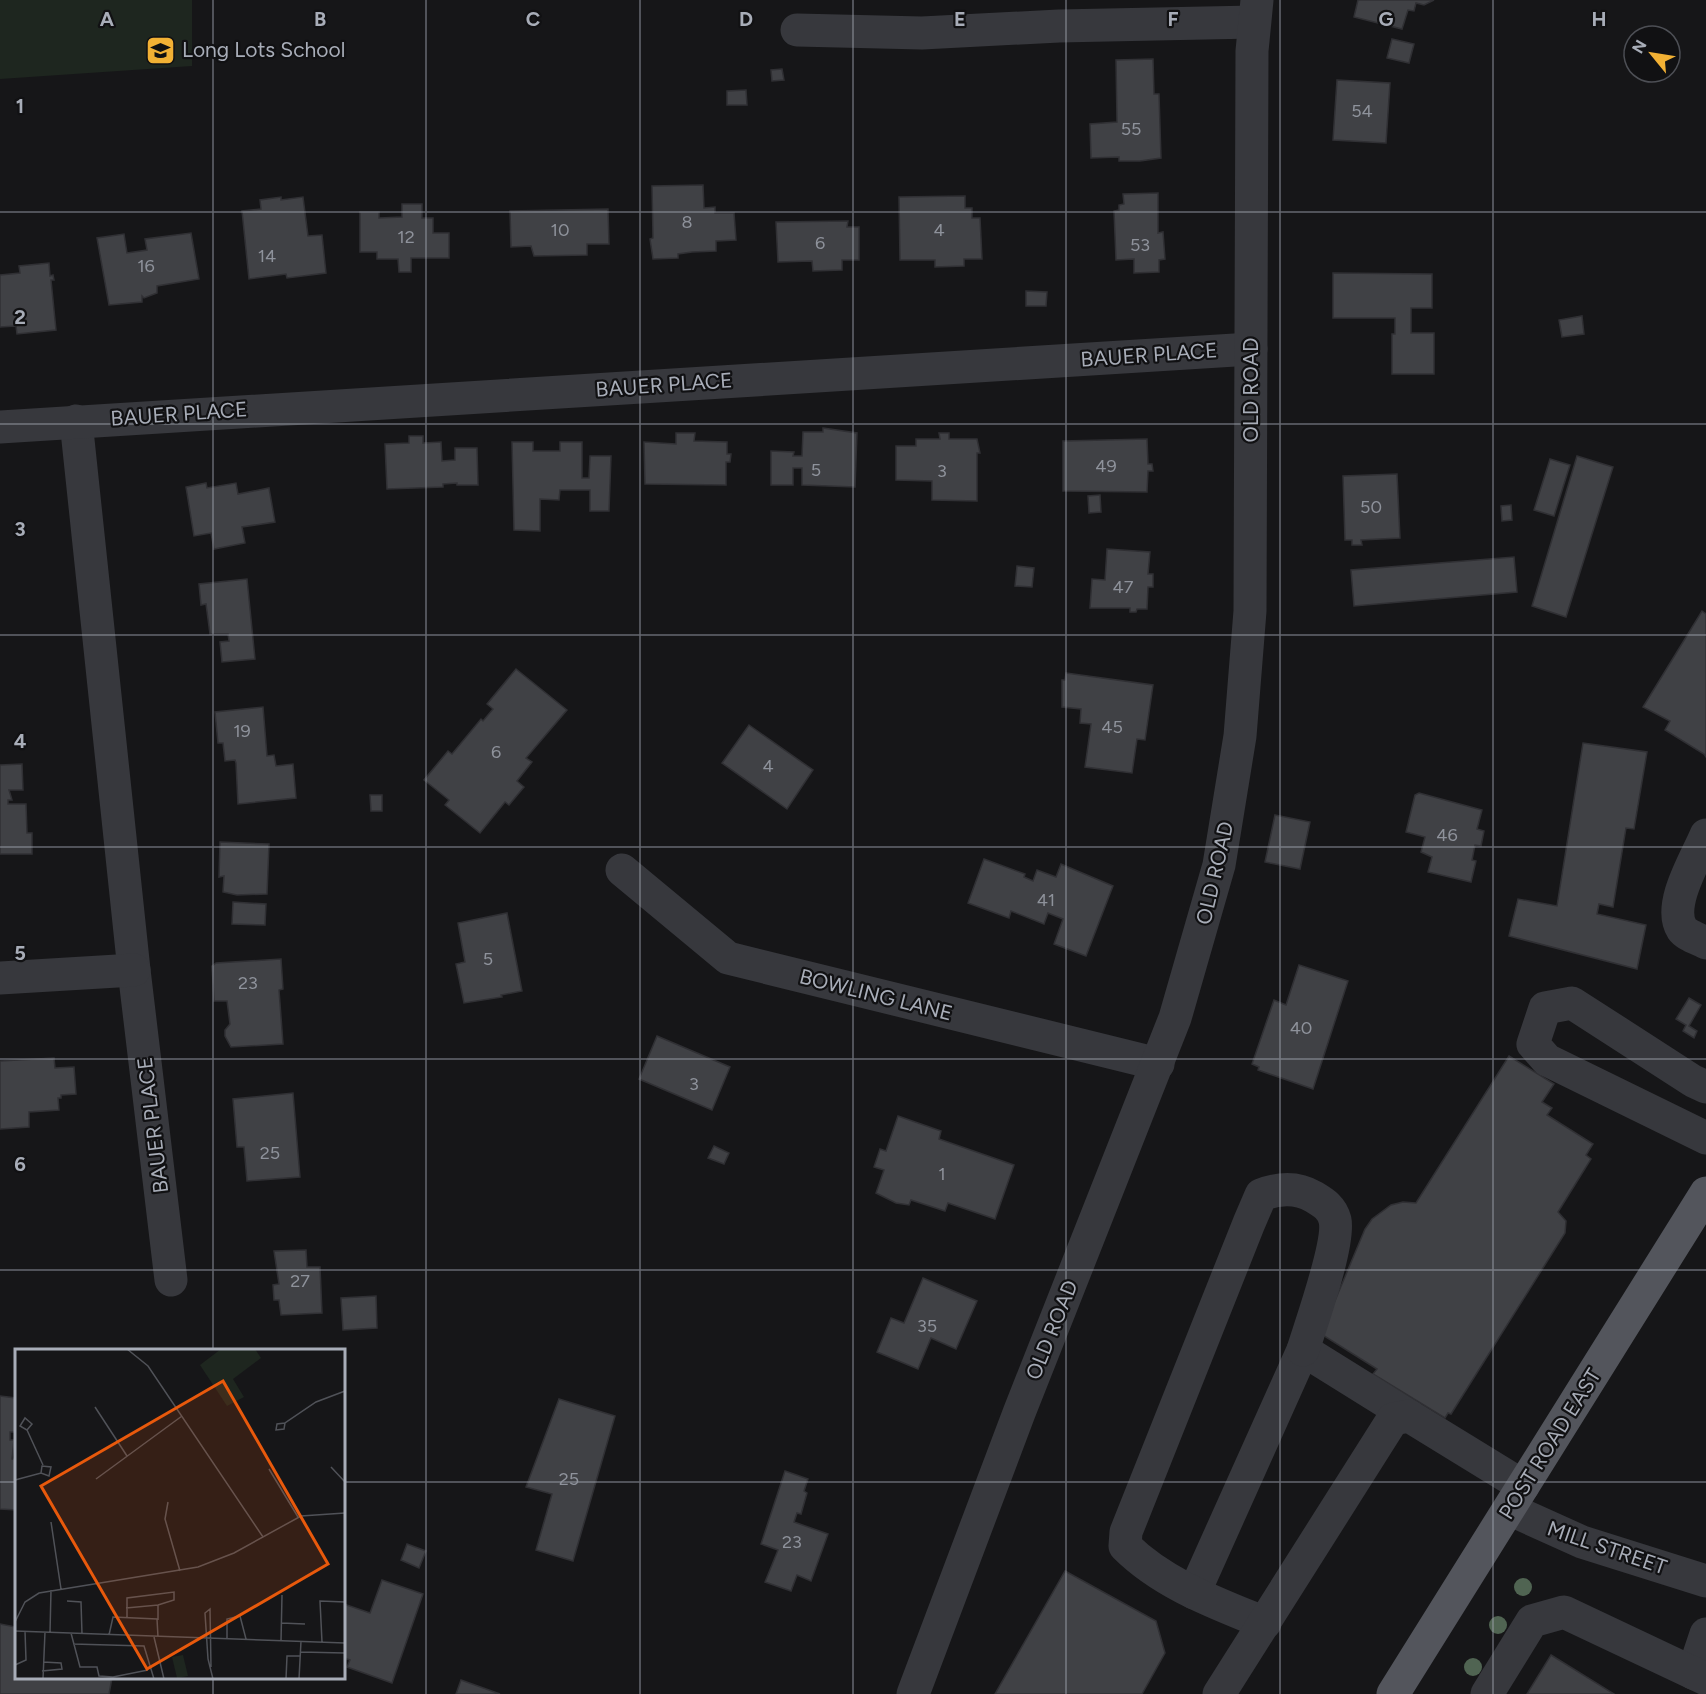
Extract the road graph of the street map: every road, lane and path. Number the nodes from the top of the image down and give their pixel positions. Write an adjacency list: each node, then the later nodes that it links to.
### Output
1 (1255, 11): 2 (street); 3 (street, OLD ROAD)
2 (797, 30)
3 (1251, 349): 4 (street, BAUER PLACE); 11 (street, OLD ROAD)
4 (76, 421): 5 (street, BAUER PLACE); 9 (street, BAUER PLACE)
5 (0, 427)
6 (1706, 836): 8 (street)
7 (622, 870): 11 (street, BOWLING LANE)
8 (1706, 943)
9 (134, 970): 10 (street); 15 (street, BAUER PLACE)
10 (0, 978)
11 (1158, 1064): 24 (street, OLD ROAD)
12 (1706, 1087): 13 (street)
13 (1706, 1138)
14 (1706, 1193): 18 (main road, POST ROAD EAST)
15 (171, 1280)
16 (1303, 1350): 17 (street, MILL STREET); 20 (street); 20 (street)
17 (1409, 1416): 18 (street, MILL STREET); 21 (street)
18 (1516, 1498): 19 (street, MILL STREET); 26 (main road, POST ROAD EAST)
19 (1706, 1581)
20 (1194, 1593): 21 (street)
21 (1264, 1623): 25 (street)
22 (1706, 1634): 23 (street)
23 (1699, 1676): 27 (street)
24 (913, 1694)
25 (1219, 1694)
26 (1393, 1694)
27 (1487, 1694)

